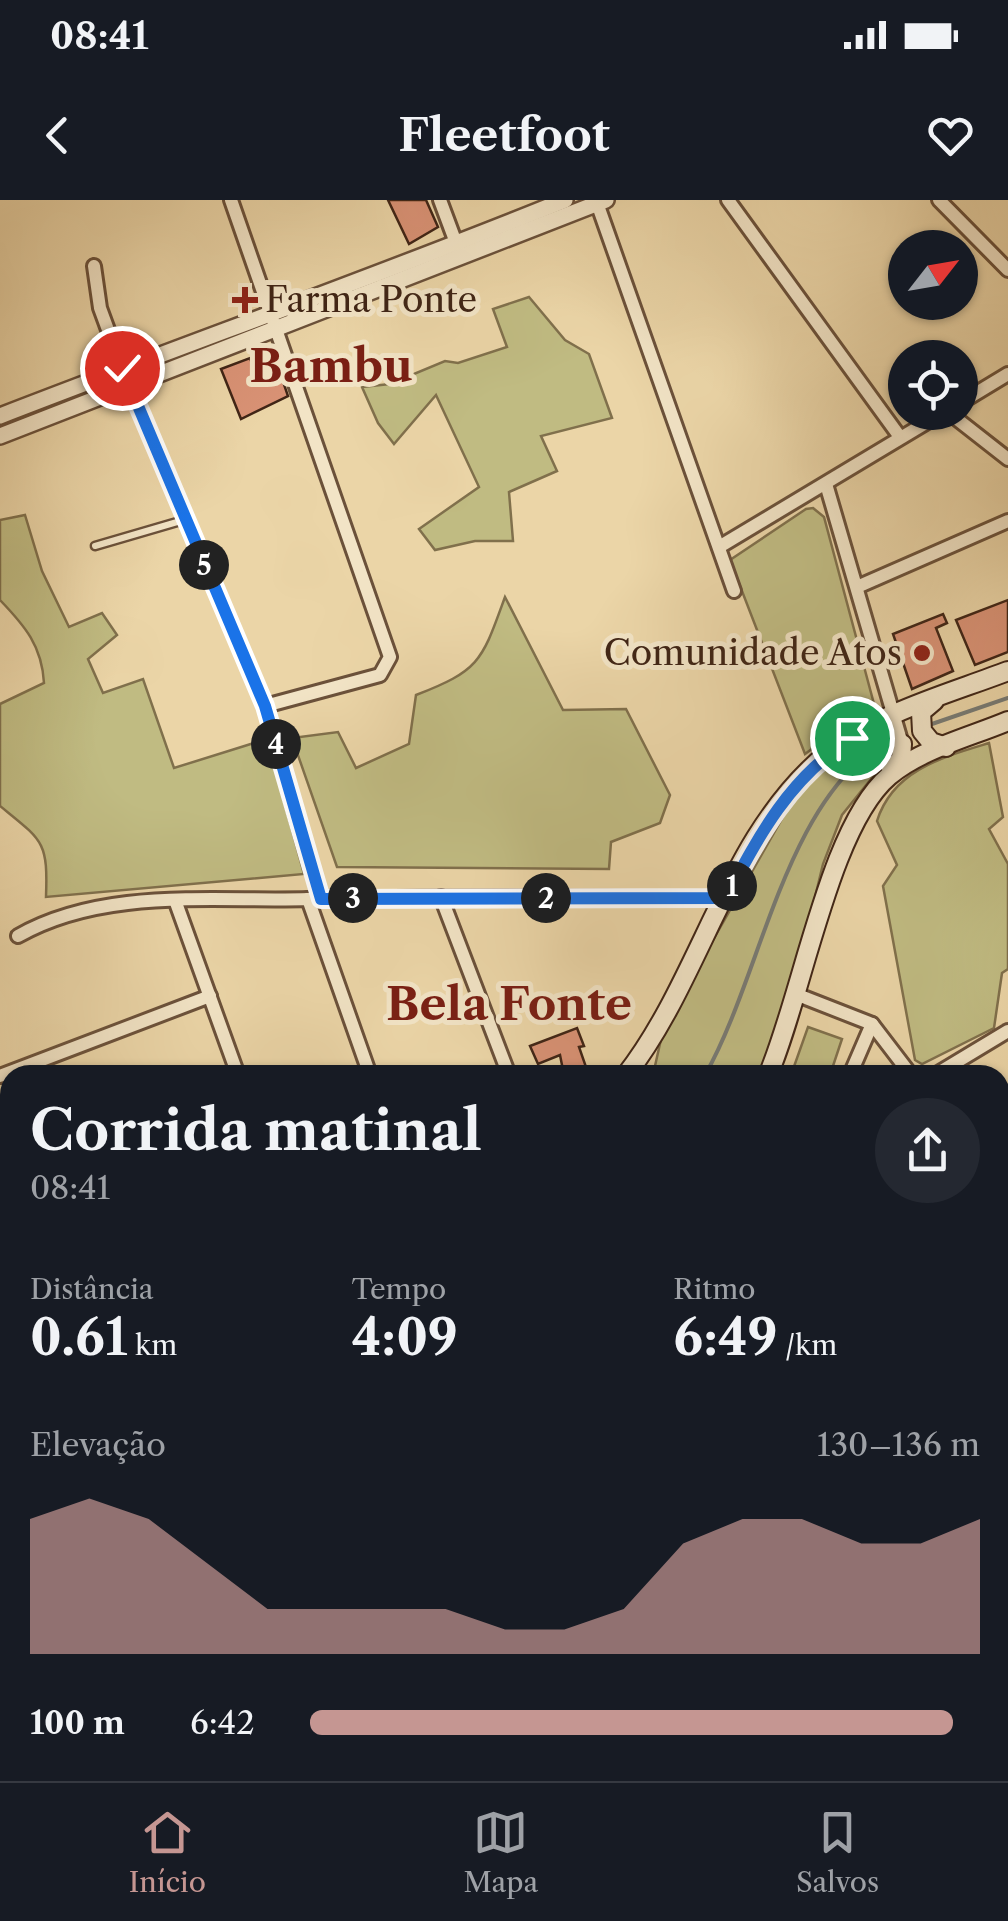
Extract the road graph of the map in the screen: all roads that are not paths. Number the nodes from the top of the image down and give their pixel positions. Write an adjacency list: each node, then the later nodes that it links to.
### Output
1 (231, 200): 10 (street)
2 (440, 200): 7 (street)
3 (565, 200): 7 (street)
4 (728, 200): 19 (street)
5 (939, 200): 9 (street)
6 (600, 201): 7 (street); 25 (street)
7 (459, 251): 10 (street)
8 (94, 266): 11 (street)
9 (1008, 270)
10 (274, 322): 11 (street); 13 (street); 30 (street)
11 (122, 368): 13 (street); 15 (street)
12 (1008, 374): 14 (street)
13 (130, 385): 18 (street); 22 (street)
14 (978, 392)
15 (0, 416)
16 (914, 430): 19 (street)
17 (970, 430): 20 (street)
18 (0, 436)
19 (900, 438): 21 (street)
20 (1008, 459)
21 (826, 484): 25 (street); 26 (street)
22 (184, 520): 24 (lane); 30 (street)
23 (1008, 521): 26 (street)
24 (95, 546)
25 (719, 548): 27 (street)
26 (857, 587): 31 (street)
27 (734, 591)
28 (1008, 671): 29 (main road)
29 (938, 698): 31 (main road); 35 (main road)
30 (265, 706): 39 (street)
31 (894, 715): 33 (main road); 34 (street)
32 (1008, 721): 35 (main road)
33 (868, 727): 34 (main road); 38 (main road)
34 (902, 744): 36 (main road)
35 (946, 747): 36 (main road)
36 (855, 820): 43 (main road)
37 (441, 898): 38 (street); 39 (street); 49 (street)
38 (726, 898): 50 (main road)
39 (315, 899): 40 (street); 48 (street)
40 (175, 900): 41 (street); 42 (street)
41 (18, 936)
42 (210, 996): 46 (street); 47 (street)
43 (798, 996): 44 (street); 51 (main road)
44 (872, 1024): 52 (street); 53 (street)
45 (1008, 1031): 54 (street)
46 (29, 1065)
47 (234, 1065)
48 (367, 1065)
49 (505, 1065)
50 (633, 1065)
51 (772, 1065)
52 (854, 1065)
53 (903, 1065)
54 (951, 1065)

